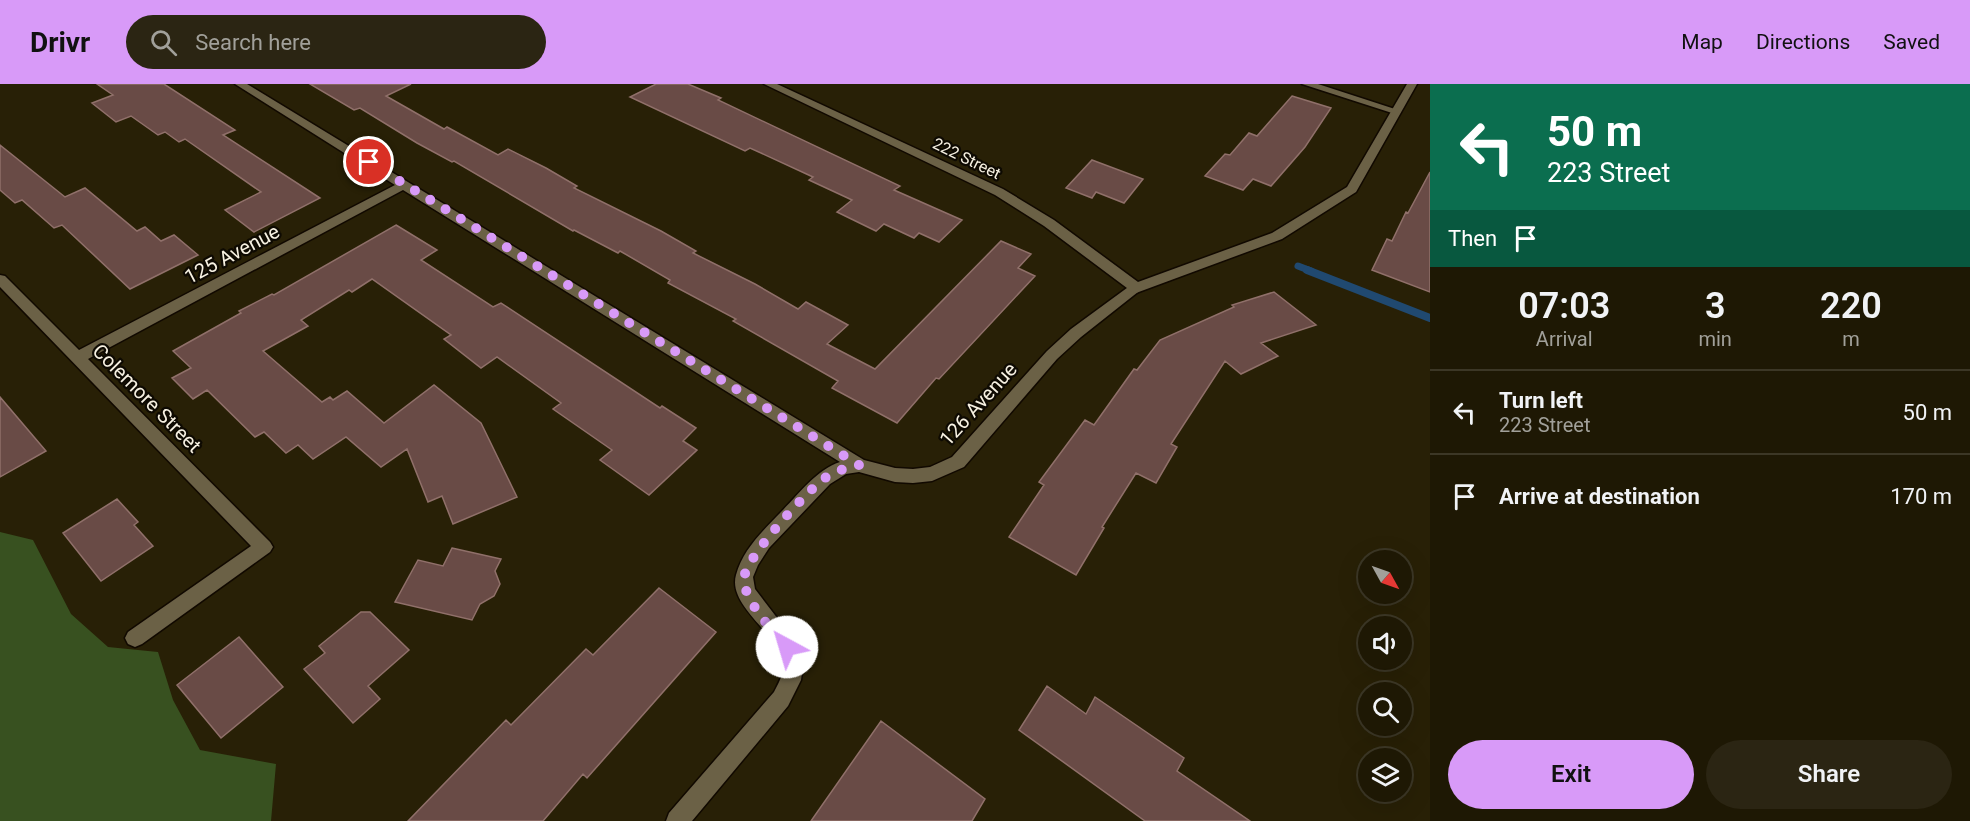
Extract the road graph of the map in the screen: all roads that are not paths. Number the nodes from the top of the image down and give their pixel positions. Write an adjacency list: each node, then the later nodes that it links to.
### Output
1 (240, 84): 6 (street, 126 Avenue)
2 (769, 84): 8 (street, 222 Street)
3 (1307, 84): 5 (street)
4 (1412, 84): 5 (street, 126 Avenue)
5 (1396, 111): 8 (street, 126 Avenue)
6 (405, 184): 9 (street, 125 Avenue); 10 (street, 126 Avenue)
7 (0, 279): 9 (street, Colemore Street)
8 (1136, 288): 10 (street, 126 Avenue)
9 (77, 357): 11 (street, Colemore Street)
10 (859, 465): 12 (street)
11 (135, 638)
12 (677, 821)

